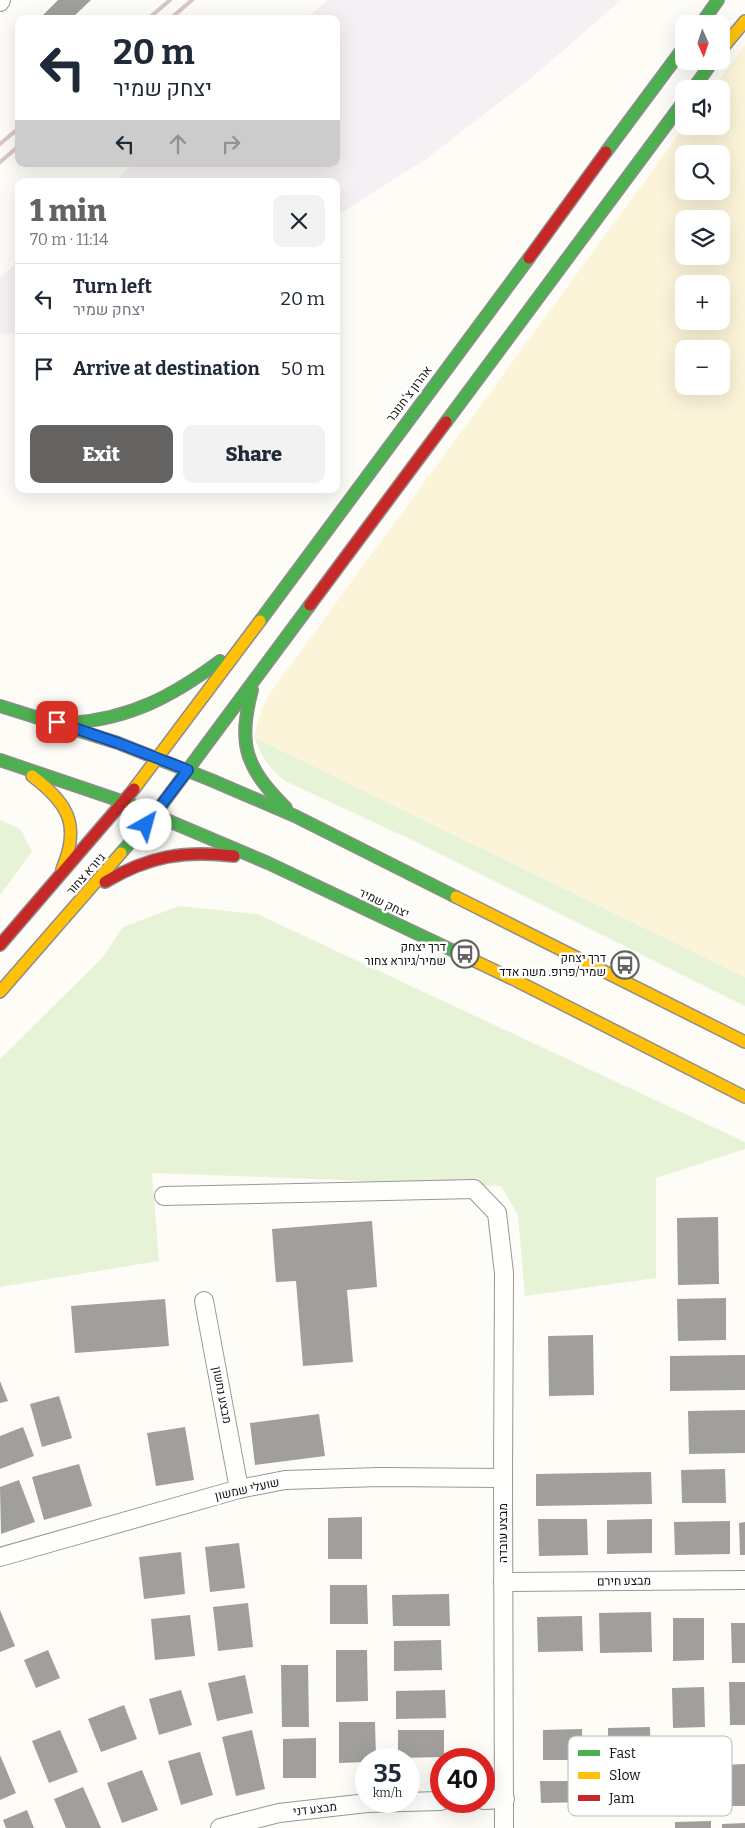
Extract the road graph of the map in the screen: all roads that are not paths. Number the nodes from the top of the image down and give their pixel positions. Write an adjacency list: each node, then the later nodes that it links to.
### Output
1 (718, 0): 2 (main road)
2 (707, 15)
3 (745, 21): 4 (main road)
4 (730, 39)
5 (675, 60): 7 (main road, אהרון צ'חנובר)
6 (675, 113): 8 (main road)
7 (244, 640): 10 (main road); 11 (main road, אהרון צ'חנובר)
8 (258, 676): 14 (main road); 17 (main road)
9 (0, 706): 10 (main road)
10 (57, 722): 11 (main road)
11 (157, 758): 14 (main road); 15 (main road, גיורא צחור)
12 (0, 760): 13 (main road, יצחק שמיר)
13 (12, 764): 15 (main road, יצחק שמיר); 19 (main road)
14 (188, 770): 16 (main road, גיורא צחור); 17 (main road)
15 (124, 802): 16 (main road, יצחק שמיר); 19 (main road, גיורא צחור)
16 (156, 814): 18 (main road, יצחק שמיר); 20 (main road, גיורא צחור)
17 (295, 816): 23 (main road)
18 (268, 863): 20 (main road); 26 (main road, יצחק שמיר)
19 (54, 884): 21 (main road, גיורא צחור)
20 (69, 913): 22 (main road, גיורא צחור)
21 (0, 945)
22 (0, 992)
23 (719, 1029): 24 (main road); 25 (main road)
24 (745, 1034)
25 (745, 1042)
26 (745, 1097)
27 (164, 1196): 29 (street, מבצע עובדה)
28 (204, 1300): 30 (street, מבצע נחשון)
29 (502, 1478): 30 (street, שועלי שמשון); 33 (street, מבצע עובדה)
30 (239, 1489): 31 (street, שועלי שמשון)
31 (0, 1557)
32 (745, 1580): 33 (street, מבצע חירם)
33 (503, 1582): 35 (street, מבצע עובדה)
34 (495, 1799): 35 (street)
35 (505, 1799): 38 (street, מבצע עובדה)
36 (430, 1801): 37 (street, מבצע דני)
37 (220, 1828)
38 (504, 1828)

